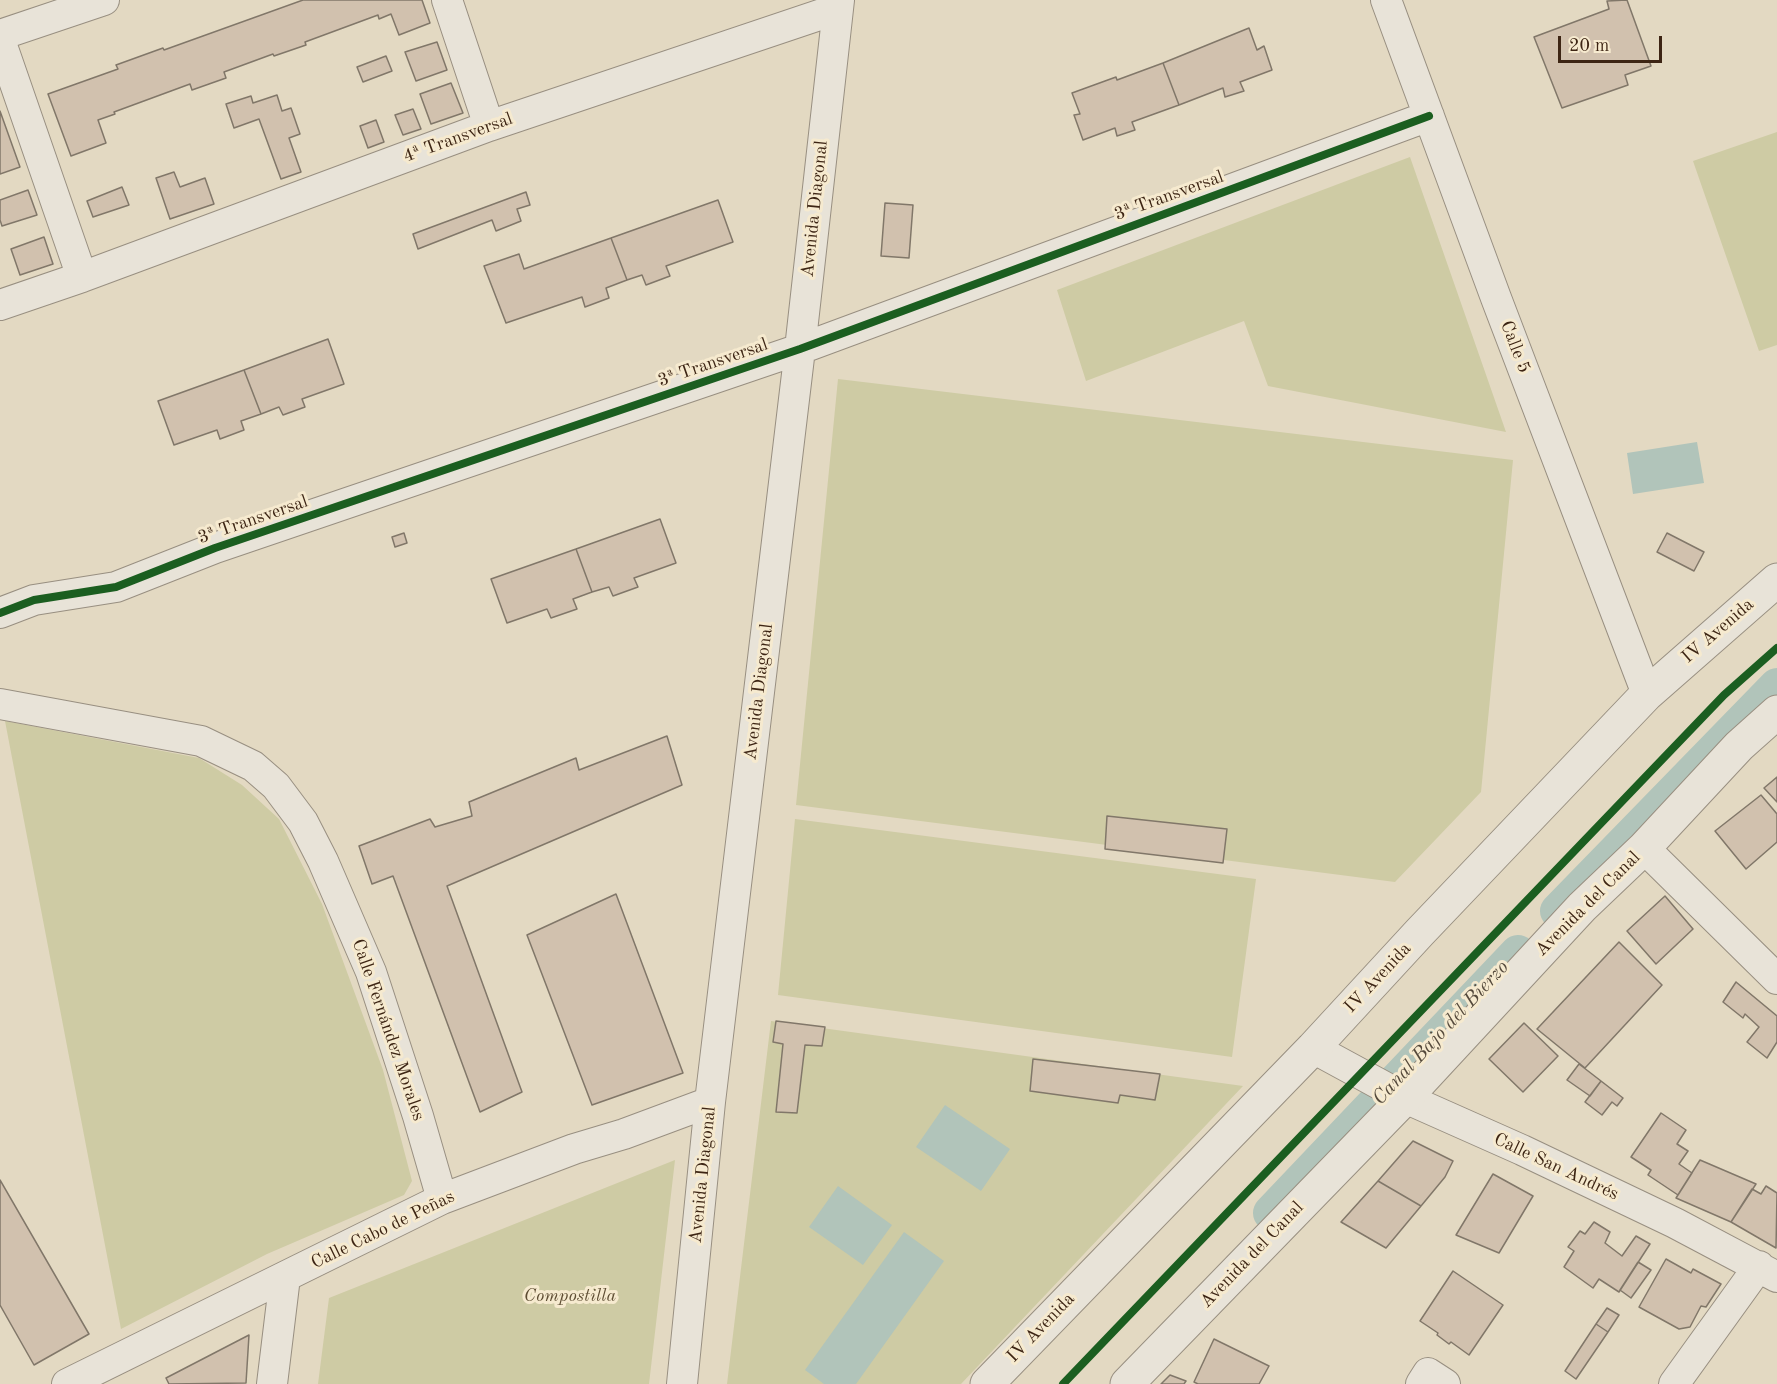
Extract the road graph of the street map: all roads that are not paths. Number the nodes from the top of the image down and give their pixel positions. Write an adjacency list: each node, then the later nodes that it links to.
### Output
1 (104, 0): 5 (street)
2 (447, 0): 8 (street)
3 (1386, 0): 7 (street, Calle 5)
4 (838, 4): 8 (street, 4ª Transversal); 11 (street, Avenida Diagonal)
5 (0, 35)
6 (0, 40): 9 (street)
7 (1429, 116): 11 (street, 3ª Transversal); 14 (street, Calle 5)
8 (489, 126): 9 (street, 4ª Transversal)
9 (82, 277): 10 (street, 4ª Transversal)
10 (0, 305)
11 (800, 350): 13 (street, 3ª Transversal); 21 (street, Avenida Diagonal)
12 (1777, 580): 14 (street, IV Avenida)
13 (0, 613)
14 (1647, 694): 19 (street, IV Avenida)
15 (0, 704): 22 (street, Calle Fernández Morales)
16 (1777, 712): 17 (street, Avenida del Canal)
17 (1644, 848): 18 (street); 20 (street, Avenida del Canal)
18 (1777, 979)
19 (1323, 1053): 20 (street, Calle San Andrés); 28 (street, IV Avenida)
20 (1401, 1096): 23 (street, Calle San Andrés); 29 (street, Avenida del Canal)
21 (710, 1102): 22 (street, Calle Cabo de Peñas); 27 (street, Avenida Diagonal)
22 (442, 1199): 24 (street, Calle Cabo de Peñas)
23 (1768, 1272): 32 (street)
24 (285, 1277): 25 (street, Calle Cabo de Peñas); 26 (street)
25 (67, 1384)
26 (272, 1384)
27 (682, 1384)
28 (987, 1384)
29 (1127, 1384)
30 (1421, 1384): 31 (street)
31 (1445, 1384)
32 (1674, 1384)

